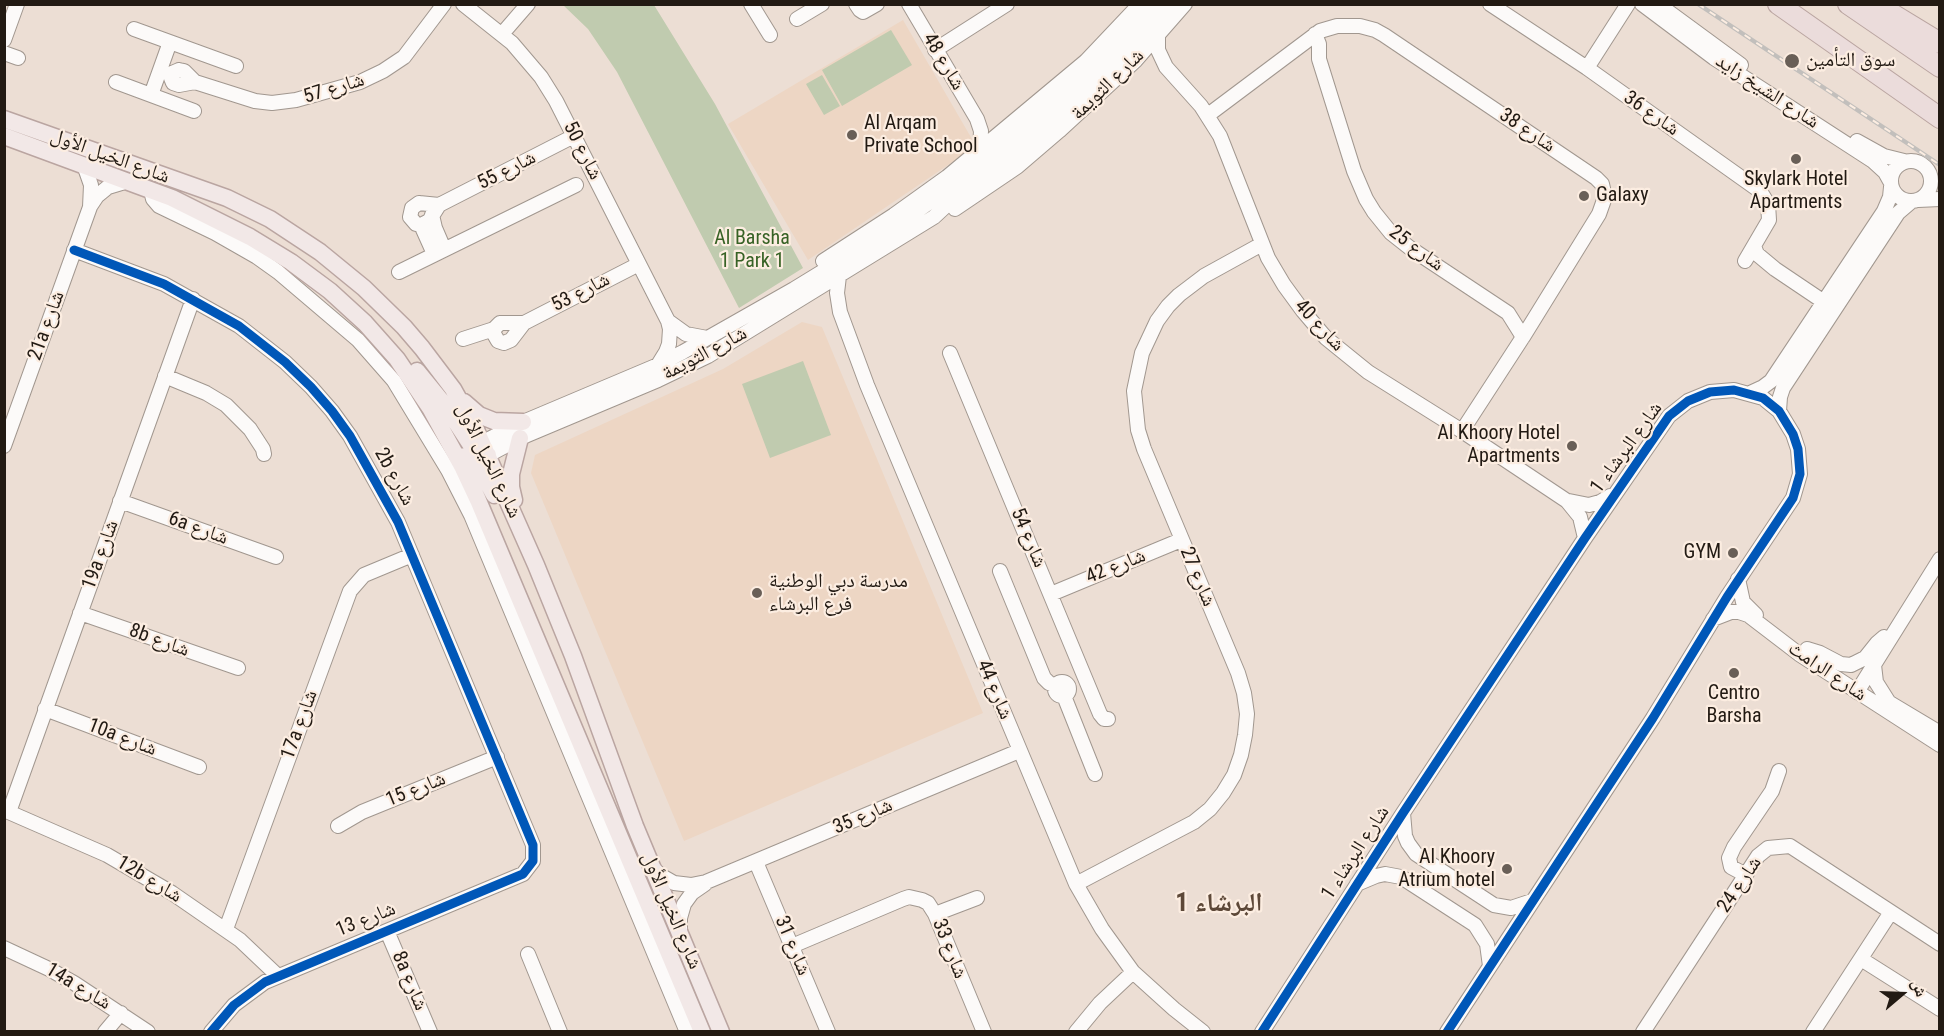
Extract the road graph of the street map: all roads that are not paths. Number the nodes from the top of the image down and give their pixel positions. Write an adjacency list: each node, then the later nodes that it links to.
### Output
1 (17, 4): 30 (street)
2 (444, 4): 44 (street, شارع 57)
3 (463, 4): 26 (street, شارع 50)
4 (528, 4): 26 (street)
5 (751, 4): 28 (street)
6 (822, 4): 23 (street)
7 (856, 4): 8 (street)
8 (877, 4)
9 (909, 4): 35 (street, شارع 48)
10 (1007, 4): 35 (street)
11 (1140, 4): 53 (street, شارع الثويمة)
12 (1155, 4): 57 (street)
13 (1172, 4): 57 (street)
14 (1185, 4): 29 (street, شارع الثويمة)
15 (1490, 4): 41 (street, شارع 36)
16 (1628, 4): 41 (street)
17 (1642, 4): 63 (street, شارع الشيخ زايد)
18 (1658, 4): 25 (street)
19 (1668, 4): 25 (street)
20 (1778, 4): 50 (highway)
21 (1848, 4): 40 (highway)
22 (1876, 4): 32 (highway)
23 (797, 19)
24 (135, 29): 31 (street)
25 (1694, 30): 58 (street, شارع الشيخ زايد)
26 (502, 34): 55 (street, شارع 50)
27 (1315, 34): 33 (street, شارع 38); 36 (street, شارع 25); 86 (street, شارع 38)
28 (770, 35)
29 (1158, 36): 37 (street, شارع الثويمة); 39 (street, شارع 40)
30 (4, 40)
31 (170, 42): 34 (street); 46 (street)
32 (1940, 43)
33 (1301, 45): 36 (street); 49 (street, شارع 38)
34 (191, 50): 38 (street); 42 (street)
35 (935, 50): 52 (street, شارع 48)
36 (1319, 59): 85 (street, شارع 25)
37 (1136, 60): 39 (street); 70 (street, شارع الثويمة)
38 (236, 66)
39 (1166, 67): 49 (street, شارع 40)
40 (1940, 67)
41 (1587, 68): 73 (street, شارع 36)
42 (184, 71): 44 (street); 45 (street)
43 (116, 81): 46 (street)
44 (195, 82): 45 (street)
45 (179, 85): 47 (street)
46 (151, 95): 47 (street)
47 (173, 103): 48 (street)
48 (194, 111)
49 (1208, 115): 72 (street, شارع 40)
50 (1940, 118)
51 (4, 119): 94 (main road, شارع الخيل الأول)
52 (977, 119): 53 (street); 56 (street, شارع 48)
53 (1008, 126): 56 (street, شارع الثويمة)
54 (4, 136): 59 (main road, شارع الخيل الأول)
55 (574, 136): 69 (street, شارع 55); 76 (street, شارع 50)
56 (980, 149): 81 (street, شارع الثويمة)
57 (1001, 155): 70 (street, شارع الثويمة); 81 (street, شارع الثويمة)
58 (1904, 161): 60 (street); 63 (street)
59 (84, 165): 62 (main road, شارع الخيل الأول); 68 (street, 21a شارع)
60 (1927, 168): 61 (street); 67 (street)
61 (1940, 180)
62 (128, 181): 65 (main road, شارع الخيل الأول); 68 (street, 21a شارع)
63 (1891, 184): 67 (street); 83 (street)
64 (576, 185): 75 (street)
65 (151, 190): 101 (main road, شارع الخيل الأول); 120 (street)
66 (1940, 199): 67 (street)
67 (1915, 201): 96 (street)
68 (90, 207): 74 (street, 21a شارع)
69 (436, 210): 71 (street); 71 (street); 75 (street)
70 (934, 217): 79 (street, شارع الثويمة)
71 (421, 225): 75 (street)
72 (1262, 244): 98 (street, شارع 40); 107 (street, شارع 27)
73 (1754, 246): 77 (street, شارع 36); 77 (street, شارع 36)
74 (75, 250): 82 (street, 2b شارع); 99 (street, 21a شارع)
75 (439, 251): 78 (street)
76 (639, 264): 87 (street, شارع 50); 90 (street, شارع 53)
77 (1775, 269): 83 (street, شارع 36)
78 (399, 272)
79 (839, 276): 80 (street, شارع الثويمة); 84 (street, شارع 44)
80 (806, 295): 84 (street); 97 (street, شارع الثويمة)
81 (778, 297): 89 (street, شارع الثويمة)
82 (192, 299): 93 (street, 19a شارع); 108 (street, 2b شارع)
83 (1824, 302): 95 (street)
84 (840, 312): 132 (street, شارع 44)
85 (1508, 313): 86 (street, شارع 25); 88 (street, شارع 25)
86 (1533, 320): 88 (street, شارع 38)
87 (668, 321): 89 (street); 92 (street, شارع 50)
88 (1523, 337): 98 (street, شارع 38)
89 (708, 338): 92 (street, شارع الثويمة)
90 (463, 339)
91 (950, 353): 114 (street, شارع 54)
92 (658, 365): 97 (street, شارع الثويمة)
93 (165, 376): 100 (street); 103 (street, 19a شارع)
94 (453, 389): 97 (main road); 101 (main road, شارع الخيل الأول)
95 (1750, 393): 96 (street, شارع البرشاء 1); 102 (street, شارع البرشاء 1)
96 (1779, 411): 113 (street, شارع البرشاء 1)
97 (521, 430): 101 (street, شارع الثويمة); 105 (main road)
98 (1462, 431): 104 (street, شارع 40)
99 (4, 446)
100 (264, 454)
101 (473, 455): 105 (main road, شارع الخيل الأول); 111 (main road); 118 (main road, شارع الخيل الأول)
102 (1615, 493): 104 (street, شارع 40); 106 (street, شارع البرشاء 1)
103 (120, 501): 109 (street, 6a شارع); 116 (street, 19a شارع)
104 (1567, 501): 106 (street, شارع 40)
105 (525, 538): 111 (main road, شارع الخيل الأول)
106 (1585, 538): 138 (street, شارع البرشاء 1)
107 (1181, 540): 114 (street, شارع 42); 145 (street, شارع 27)
108 (412, 555): 133 (street, 2b شارع); 151 (street, 17a شارع)
109 (276, 557)
110 (1940, 559): 115 (street)
111 (536, 565): 142 (main road, شارع الخيل الأول)
112 (1000, 571): 126 (street)
113 (1738, 579): 117 (street, شارع البرشاء 1); 121 (street, شارع الرامث)
114 (1051, 594): 124 (street, شارع 54)
115 (1909, 606): 119 (street); 122 (street)
116 (80, 613): 123 (street, 8b شارع); 128 (street, 19a شارع)
117 (1713, 619): 125 (street, شارع الرامث); 148 (street, شارع البرشاء 1)
118 (531, 627): 120 (main road); 170 (main road, شارع الخيل الأول)
119 (1884, 637): 121 (street); 125 (street)
120 (525, 646): 169 (street)
121 (1808, 649): 125 (street, شارع الرامث)
122 (1874, 665): 125 (street); 127 (street)
123 (237, 668)
124 (1086, 680): 126 (street); 129 (street, شارع 54)
125 (1856, 686): 127 (street, شارع الرامث); 131 (street, شارع الرامث)
126 (1064, 689): 136 (street)
127 (1888, 701): 130 (street, شارع الرامث)
128 (45, 709): 134 (street, 10a شارع); 137 (street, 19a شارع)
129 (1108, 719)
130 (1940, 733)
131 (1940, 746)
132 (1020, 751): 141 (street, شارع 35); 145 (street, شارع 44)
133 (497, 757): 139 (street, شارع 15); 140 (street, 2b شارع)
134 (199, 767)
135 (1779, 771): 143 (street)
136 (1095, 774)
137 (7, 811): 151 (street, 12b شارع)
138 (1403, 813): 146 (street, شارع البرشاء 1); 148 (street)
139 (338, 826)
140 (534, 850): 152 (street, شارع 13)
141 (756, 862): 144 (street, شارع 35); 155 (street, شارع 31)
142 (651, 865): 144 (street, شارع 35); 153 (main road, شارع الخيل الأول)
143 (1748, 871): 149 (street, شارع 24); 178 (street, شارع 24)
144 (706, 882): 153 (street, شارع 35)
145 (1076, 884): 160 (street, شارع 44)
146 (1357, 884): 159 (street); 176 (street, شارع البرشاء 1)
147 (977, 898): 150 (street)
148 (1532, 901): 159 (street, شارع البرشاء 1)
149 (1891, 912): 154 (street, شارع 24); 158 (street)
150 (935, 914): 155 (street, شارع 33); 173 (street, شارع 33)
151 (226, 929): 161 (street, 12b شارع)
152 (387, 931): 161 (street, شارع 13); 167 (street, 8a شارع)
153 (680, 933): 171 (main road, شارع الخيل الأول)
154 (1940, 944)
155 (792, 946): 172 (street, شارع 31)
156 (4, 948): 163 (street, 14a شارع)
157 (528, 954): 168 (street)
158 (1861, 959): 162 (street); 179 (street)
159 (1490, 966): 177 (street, شارع البرشاء 1)
160 (1133, 972): 174 (street); 175 (street, شارع 44)
161 (278, 976): 166 (street, شارع 13)
162 (1940, 1009)
163 (121, 1013): 164 (street); 165 (street, 14a شارع)
164 (105, 1032)
165 (148, 1032)
166 (211, 1032)
167 (430, 1032)
168 (560, 1032)
169 (687, 1032)
170 (702, 1032)
171 (721, 1032)
172 (828, 1032)
173 (984, 1032)
174 (1076, 1032)
175 (1203, 1032)
176 (1262, 1032)
177 (1447, 1032)
178 (1642, 1032)
179 (1813, 1032)

